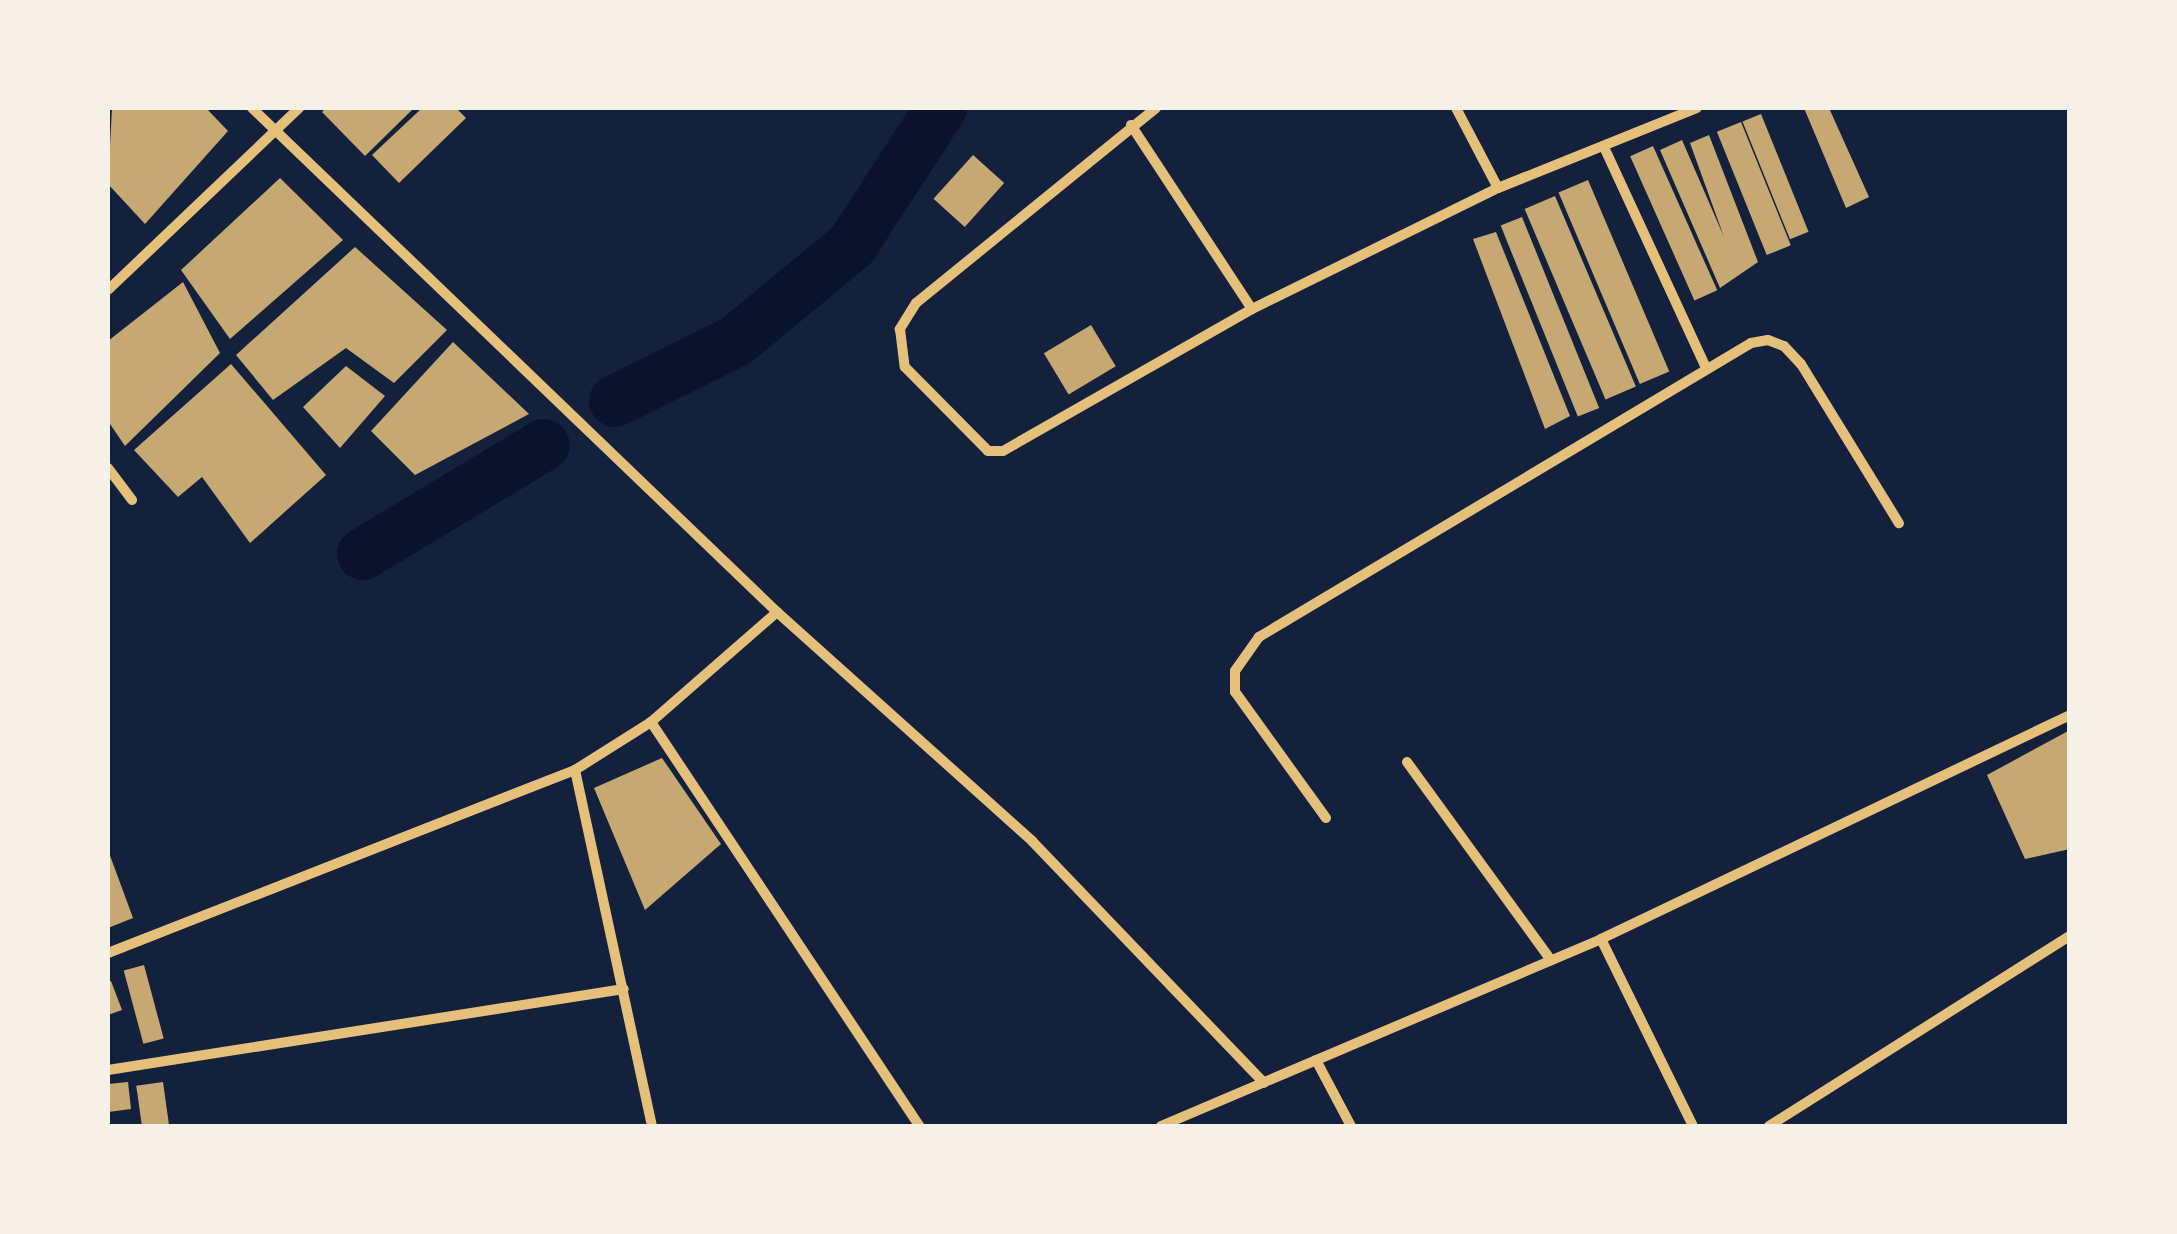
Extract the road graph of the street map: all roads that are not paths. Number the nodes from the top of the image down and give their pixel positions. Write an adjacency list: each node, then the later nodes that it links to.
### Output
1 (252, 108): 7 (street)
2 (299, 108): 7 (street)
3 (1156, 108): 6 (street)
4 (1456, 108): 9 (street)
5 (1697, 108): 8 (street)
6 (1132, 125): 11 (street); 11 (street)
7 (278, 132): 10 (street); 16 (street)
8 (1604, 147): 9 (street); 12 (street)
9 (1498, 188): 11 (street)
10 (108, 290)
11 (1252, 309)
12 (1706, 368): 15 (street); 21 (street)
13 (108, 468): 14 (street)
14 (132, 500)
15 (1899, 523)
16 (777, 612): 18 (street); 29 (street)
17 (2070, 715): 23 (street)
18 (651, 722): 20 (street); 31 (street)
19 (1408, 762): 25 (street)
20 (575, 770): 24 (street); 26 (street)
21 (1326, 818)
22 (2070, 936): 35 (street)
23 (1601, 939): 25 (street); 34 (street)
24 (108, 953)
25 (1551, 960): 27 (street)
26 (624, 989): 28 (street); 30 (street)
27 (1316, 1060): 29 (street); 33 (street)
28 (108, 1070)
29 (1264, 1083): 32 (street)
30 (652, 1126)
31 (919, 1126)
32 (1161, 1126)
33 (1351, 1126)
34 (1693, 1126)
35 (1768, 1126)

